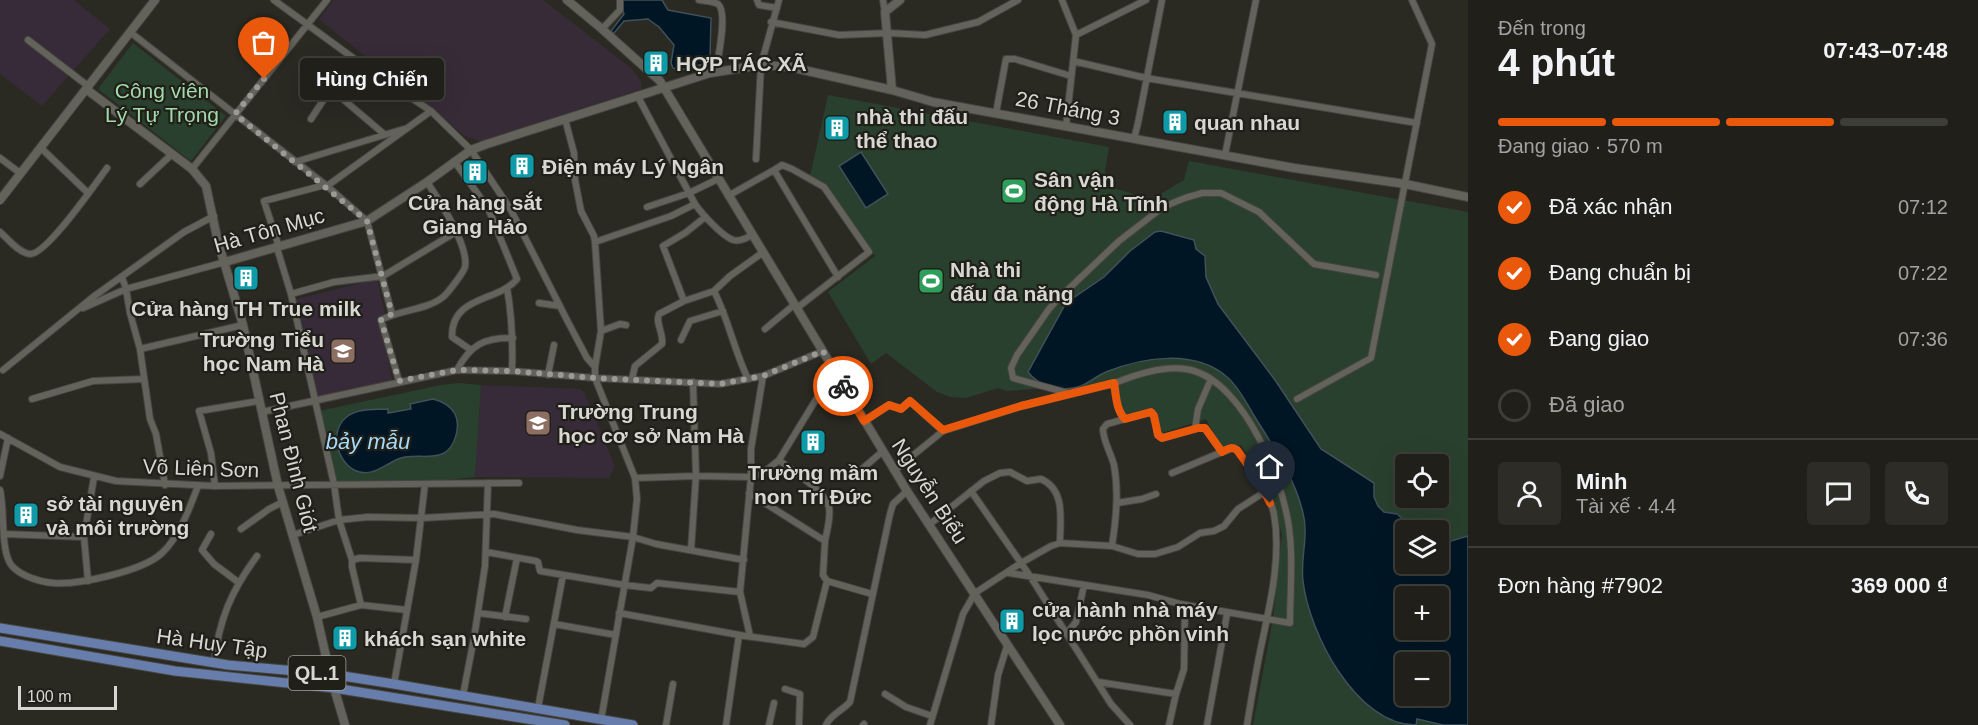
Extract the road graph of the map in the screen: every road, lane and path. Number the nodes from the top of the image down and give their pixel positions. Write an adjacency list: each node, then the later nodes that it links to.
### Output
1 (155, 0): 22 (street)
2 (274, 0): 20 (street)
3 (327, 0): 20 (street)
4 (567, 0): 21 (street, Nguyễn Biểu)
5 (620, 0): 21 (street)
6 (699, 0): 28 (street)
7 (757, 0): 17 (street)
8 (779, 0): 17 (street)
9 (883, 0): 18 (street)
10 (900, 0): 18 (street)
11 (1018, 0): 23 (street)
12 (1062, 0): 24 (street)
13 (1146, 0): 24 (street)
14 (1162, 0): 30 (street)
15 (1256, 0): 34 (street)
16 (1412, 0): 41 (street)
17 (777, 8): 19 (street)
18 (885, 12): 23 (street)
19 (771, 22): 23 (street); 27 (street)
20 (306, 25): 36 (street); 38 (street)
21 (602, 29): 32 (street, Nguyễn Biểu)
22 (130, 32): 31 (street); 38 (street)
23 (889, 33): 33 (street)
24 (1076, 34): 26 (street)
25 (28, 40): 31 (street)
26 (1073, 61): 29 (street); 30 (street)
27 (761, 65): 28 (street, 26 Tháng 3); 33 (street, 26 Tháng 3); 51 (street)
28 (716, 71): 32 (street, 26 Tháng 3)
29 (1071, 76): 37 (street); 42 (street)
30 (1146, 78): 34 (street); 45 (street)
31 (87, 87): 46 (street); 48 (street, Phan Đình Giót)
32 (664, 88): 35 (street, Hà Tôn Mục); 58 (street, Nguyễn Biểu)
33 (892, 90): 37 (street, 26 Tháng 3)
34 (1237, 94): 41 (street); 49 (street)
35 (637, 95): 40 (street, Hà Tôn Mục); 64 (street)
36 (431, 111): 43 (street); 47 (street)
37 (996, 113): 42 (street, 26 Tháng 3)
38 (235, 114): 53 (street); 55 (street)
39 (311, 119): 44 (street)
40 (565, 119): 47 (street, Hà Tôn Mục); 76 (street)
41 (1417, 123): 61 (street)
42 (1066, 126): 45 (street, 26 Tháng 3)
43 (408, 127): 44 (street); 62 (street)
44 (384, 134): 53 (street)
45 (1134, 139): 49 (street, 26 Tháng 3)
46 (41, 148): 57 (street); 63 (street)
47 (471, 150): 52 (street, Hà Tôn Mục); 90 (street)
48 (172, 154): 55 (street, Phan Đình Giót); 60 (street)
49 (1225, 156): 61 (street, 26 Tháng 3)
50 (0, 158): 57 (street)
51 (756, 159)
52 (454, 161): 59 (street, Hà Tôn Mục); 84 (street)
53 (295, 162): 62 (street)
54 (107, 168): 63 (street)
55 (192, 169): 70 (street, Phan Đình Giót)
56 (774, 170): 65 (street); 83 (street); 83 (street)
57 (20, 173): 67 (street)
58 (718, 179): 64 (street); 65 (street, Nguyễn Biểu)
59 (427, 182): 72 (street, Hà Tôn Mục); 74 (street)
60 (140, 184)
61 (1405, 184): 66 (street, 26 Tháng 3); 122 (street)
62 (326, 186): 72 (street); 77 (street)
63 (88, 193): 73 (street)
64 (689, 193): 68 (street); 69 (street)
65 (728, 196): 75 (street, Nguyễn Biểu)
66 (1468, 197)
67 (0, 200)
68 (695, 204): 71 (street); 76 (street)
69 (647, 207)
70 (214, 216): 79 (street, Phan Đình Giót); 82 (street)
71 (705, 218): 75 (street); 88 (street)
72 (367, 221): 77 (street, Hà Tôn Mục); 80 (street)
73 (0, 232)
74 (456, 232): 80 (street); 94 (street)
75 (752, 235): 78 (street, Nguyễn Biểu)
76 (595, 242): 98 (street)
77 (278, 248): 79 (street, Hà Tôn Mục); 87 (street)
78 (762, 253): 86 (street); 91 (street, Nguyễn Biểu)
79 (225, 262): 85 (street, Hà Tôn Mục); 95 (street, Phan Đình Giót)
80 (383, 276): 87 (street); 94 (street)
81 (1376, 276): 120 (street)
82 (122, 277): 85 (street); 93 (street)
83 (838, 277): 91 (street)
84 (507, 288): 99 (street); 103 (street)
85 (126, 289): 93 (street, Hà Tôn Mục); 102 (street)
86 (714, 291): 88 (street); 92 (street)
87 (291, 294): 123 (street)
88 (684, 301): 114 (street)
89 (540, 303): 90 (street)
90 (560, 306): 105 (street)
91 (796, 306): 97 (street); 104 (street, Nguyễn Biểu)
92 (723, 310): 100 (street); 115 (street)
93 (75, 312): 106 (street)
94 (392, 314): 117 (street)
95 (243, 325): 102 (street); 124 (street, Phan Đình Giót)
96 (626, 325): 98 (street)
97 (765, 329)
98 (601, 331): 105 (street)
99 (513, 338): 103 (street); 109 (street)
100 (681, 340)
101 (554, 345): 110 (street)
102 (140, 350): 113 (street)
103 (471, 350): 107 (street)
104 (823, 351): 108 (street, Nguyễn Biểu); 111 (street)
105 (595, 367): 112 (street)
106 (3, 370)
107 (457, 370): 109 (street); 117 (street)
108 (834, 370): 127 (street, Nguyễn Biểu); 134 (street)
109 (512, 371): 110 (street)
110 (548, 375): 112 (street)
111 (763, 376): 115 (street); 141 (street)
112 (595, 378): 114 (street); 142 (street)
113 (144, 379): 121 (street); 148 (street)
114 (632, 379): 118 (street)
115 (748, 379): 118 (street)
116 (1211, 379): 119 (street); 128 (street); 147 (street)
117 (399, 381): 123 (street)
118 (693, 382): 139 (street)
119 (1114, 383): 120 (street); 126 (street)
120 (1069, 393): 129 (street)
121 (32, 399)
122 (1297, 399)
123 (315, 400): 125 (street); 145 (street)
124 (259, 401): 125 (street, Phan Đình Giót); 150 (street)
125 (262, 412): 151 (street, Phan Đình Giót)
126 (1125, 419): 128 (street); 159 (street)
127 (864, 421): 129 (street); 132 (street, Nguyễn Biểu)
128 (1195, 429): 133 (street)
129 (943, 430): 135 (street)
130 (0, 434): 131 (street, Võ Liên Sơn)
131 (8, 438): 138 (street); 140 (street, Võ Liên Sơn)
132 (882, 450): 135 (street, Nguyễn Biểu); 137 (street)
133 (1222, 452): 136 (street); 155 (street)
134 (779, 460): 141 (street); 170 (street)
135 (895, 470): 153 (street, Nguyễn Biểu)
136 (1172, 473)
137 (855, 475)
138 (0, 476)
139 (696, 476): 141 (street); 142 (street); 173 (street)
140 (94, 477): 148 (street, Võ Liên Sơn); 168 (street)
141 (751, 477): 156 (street)
142 (635, 478): 169 (street)
143 (488, 483): 144 (street, Võ Liên Sơn); 146 (street, Võ Liên Sơn); 160 (street)
144 (519, 483)
145 (333, 484): 146 (street, Võ Liên Sơn); 151 (street, Võ Liên Sơn); 162 (street)
146 (425, 484): 161 (street)
147 (1277, 484): 155 (street); 201 (street)
148 (165, 485): 149 (street, Võ Liên Sơn)
149 (198, 486): 150 (street, Võ Liên Sơn); 185 (street)
150 (215, 486): 151 (street, Võ Liên Sơn)
151 (278, 486): 158 (street, Phan Đình Giót)
152 (0, 490): 165 (street)
153 (907, 491): 163 (street, Nguyễn Biểu); 191 (street)
154 (971, 491): 163 (street); 171 (street); 180 (street)
155 (1265, 491): 172 (street); 201 (street)
156 (749, 493): 170 (street); 179 (street)
157 (1156, 494): 159 (street)
158 (283, 502): 164 (street); 167 (street, Phan Đình Giót)
159 (1117, 503): 172 (street)
160 (487, 515): 161 (street); 169 (street); 174 (street)
161 (422, 518): 162 (street); 178 (street)
162 (339, 520): 167 (street); 177 (street)
163 (930, 524): 190 (street, Nguyễn Biểu)
164 (242, 529)
165 (4, 534): 168 (street); 185 (street)
166 (211, 534): 186 (street)
167 (293, 535): 198 (street, Phan Đình Giót)
168 (84, 537): 185 (street)
169 (633, 537): 173 (street); 187 (street)
170 (825, 541): 184 (street)
171 (1060, 543): 172 (street); 180 (street)
172 (1112, 546)
173 (691, 550): 179 (street)
174 (486, 552): 176 (street); 195 (street)
175 (257, 556): 186 (street)
176 (517, 558): 182 (street); 199 (street)
177 (352, 560): 178 (street); 192 (street)
178 (416, 560): 194 (street)
179 (744, 560): 189 (street)
180 (1021, 563): 181 (street); 183 (street)
181 (1009, 573): 183 (street); 190 (street)
182 (563, 575): 187 (street); 202 (street)
183 (1030, 576): 188 (street); 204 (street)
184 (827, 580): 191 (street); 207 (street)
185 (88, 581)
186 (238, 582): 210 (street)
187 (624, 585): 189 (street); 196 (street)
188 (1084, 585): 193 (street); 204 (street)
189 (740, 592): 207 (street)
190 (975, 593): 209 (street, Nguyễn Biểu); 222 (street)
191 (872, 594): 232 (street)
192 (361, 605): 194 (street); 198 (street)
193 (1185, 605): 197 (street); 218 (street)
194 (407, 610): 213 (street)
195 (478, 613): 199 (street); 219 (street)
196 (619, 613): 205 (street); 206 (street)
197 (1227, 614): 201 (street); 238 (street)
198 (316, 617): 211 (street, Phan Đình Giót)
199 (505, 617): 200 (street)
200 (526, 619)
201 (1267, 621): 239 (street)
202 (554, 624): 205 (street); 221 (street)
203 (0, 628): 210 (main road, Hà Huy Tập / QL.1)
204 (1067, 633): 212 (street)
205 (616, 635): 223 (street)
206 (739, 635): 207 (street); 229 (street)
207 (750, 636)
208 (0, 641): 215 (main road, Hà Huy Tập / QL.1)
209 (1007, 646): 234 (street); 235 (street, Nguyễn Biểu)
210 (214, 663): 211 (main road, Hà Huy Tập / QL.1)
211 (330, 674): 213 (main road, Hà Huy Tập / QL.1); 215 (street, Phan Đình Giót)
212 (1098, 682): 218 (street); 236 (street)
213 (394, 684): 219 (main road, Hà Huy Tập / QL.1)
214 (673, 684): 228 (street)
215 (334, 688): 224 (main road, Hà Huy Tập / QL.1); 225 (street, Phan Đình Giót)
216 (785, 689): 231 (street)
217 (885, 694): 222 (street)
218 (1176, 694): 237 (street)
219 (463, 695): 221 (main road, Hà Huy Tập / QL.1)
220 (774, 703): 230 (street)
221 (538, 708): 223 (main road, Hà Huy Tập / QL.1)
222 (932, 716): 233 (street)
223 (601, 722): 227 (main road, Hà Huy Tập / QL.1)
224 (545, 723): 226 (main road, Hà Huy Tập / QL.1)
225 (345, 725)
226 (565, 725)
227 (633, 725)
228 (666, 725)
229 (726, 725)
230 (769, 725)
231 (799, 725)
232 (826, 725)
233 (930, 725)
234 (991, 725)
235 (1060, 725)
236 (1130, 725)
237 (1169, 725)
238 (1207, 725)
239 (1247, 725)

